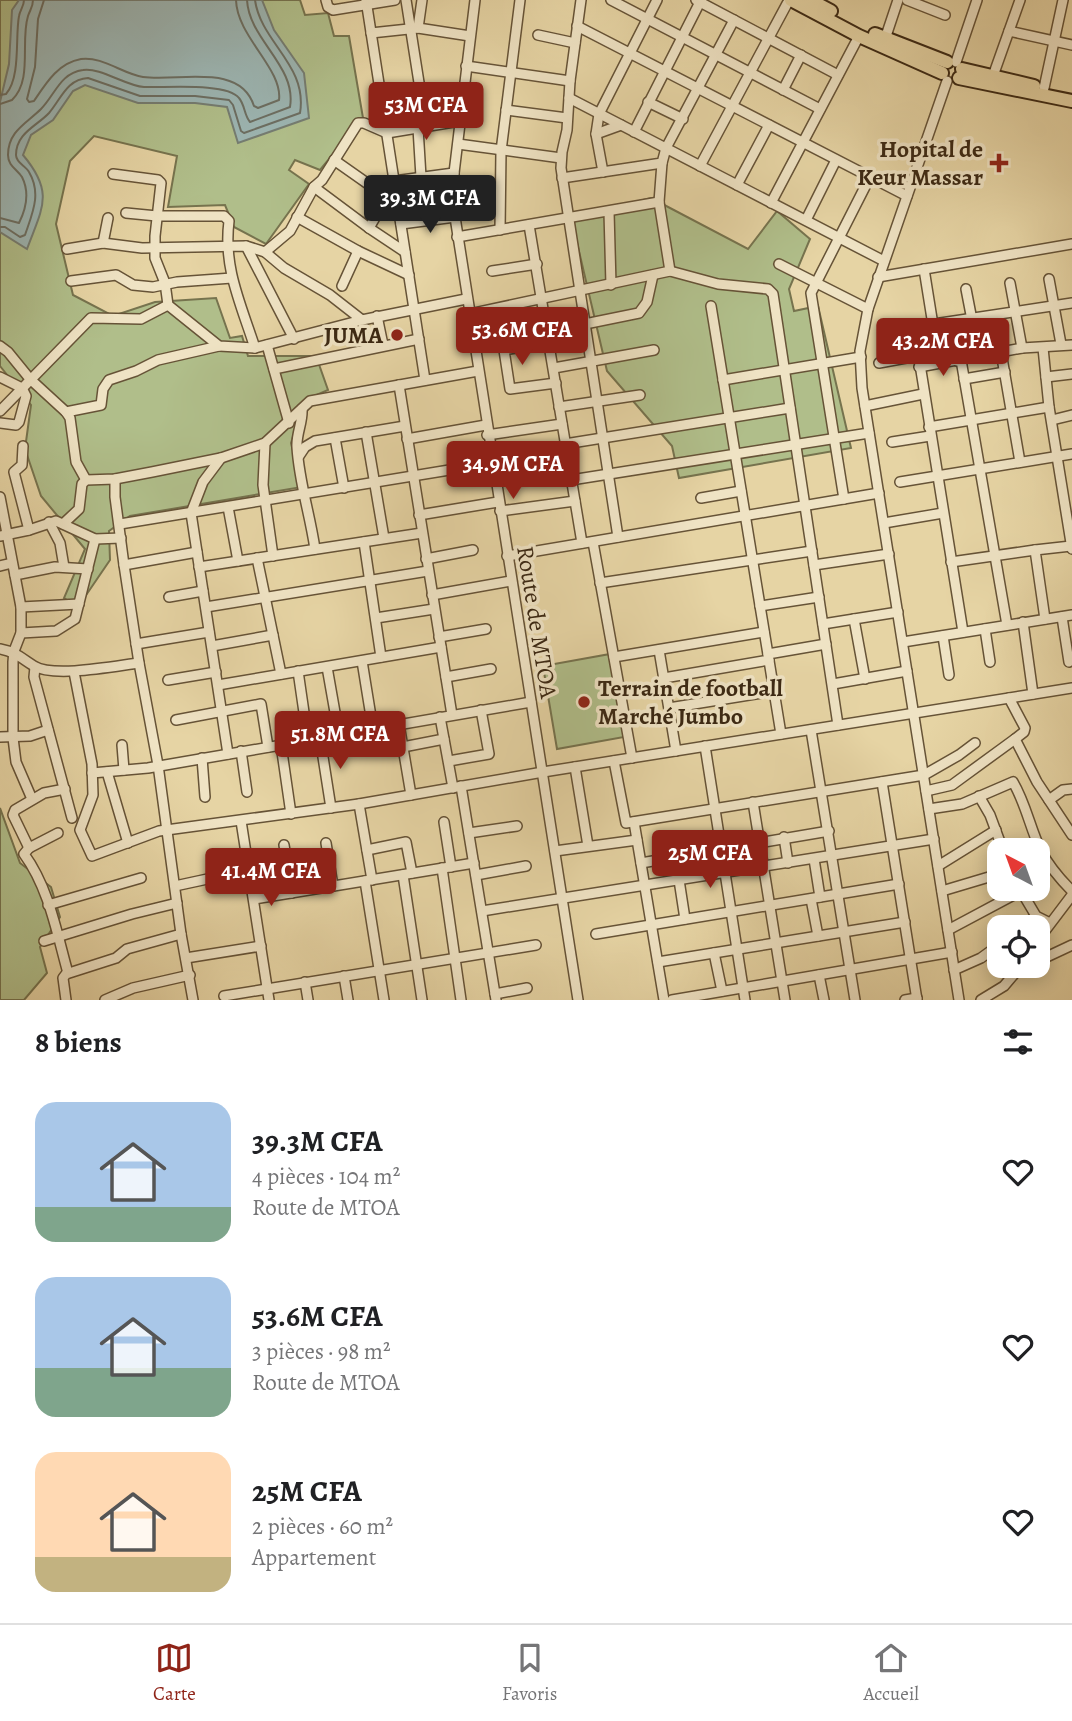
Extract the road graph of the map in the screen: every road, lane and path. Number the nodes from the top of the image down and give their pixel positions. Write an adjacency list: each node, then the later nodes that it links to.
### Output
1 (326, 0): 18 (street)
2 (395, 0): 18 (street)
3 (406, 0): 23 (street)
4 (422, 0): 23 (street)
5 (475, 0): 26 (street, Route de MTOA)
6 (520, 0): 41 (street)
7 (581, 0): 22 (street)
8 (611, 0): 20 (street)
9 (657, 0): 20 (street)
10 (790, 0): 28 (main road); 30 (street)
11 (810, 0): 31 (main road)
12 (898, 0): 31 (street)
13 (907, 0): 19 (street)
14 (977, 0): 40 (street)
15 (1020, 0): 24 (street)
16 (1063, 0): 32 (street)
17 (698, 1): 21 (street); 29 (street)
18 (366, 3): 25 (street)
19 (946, 15)
20 (648, 19): 29 (street); 35 (street)
21 (734, 20): 30 (street); 36 (street)
22 (578, 26): 33 (street); 35 (street)
23 (415, 28): 25 (street); 26 (street); 62 (street)
24 (1009, 31): 32 (street); 44 (street)
25 (371, 33): 64 (street)
26 (470, 36): 38 (street, Route de MTOA)
27 (538, 36): 33 (street)
28 (859, 36): 40 (main road); 43 (street)
29 (682, 37): 36 (street); 39 (street)
30 (769, 38): 37 (street); 42 (street)
31 (885, 38): 40 (main road)
32 (1054, 42): 34 (street); 46 (street)
33 (575, 43): 45 (street)
34 (1072, 45)
35 (630, 53): 39 (street); 56 (street)
36 (716, 55): 42 (street); 47 (street)
37 (801, 55): 43 (street); 48 (street)
38 (466, 66): 41 (street); 59 (street, Route de MTOA)
39 (665, 71): 47 (street); 52 (street)
40 (952, 71): 44 (main road); 51 (main road); 84 (street)
41 (511, 72): 45 (street); 55 (street)
42 (750, 73): 48 (street); 53 (street)
43 (838, 75): 54 (street)
44 (993, 76): 46 (main road)
45 (570, 80): 50 (street)
46 (1044, 88): 49 (main road)
47 (699, 89): 53 (street); 58 (street)
48 (783, 90): 54 (street)
49 (1072, 93)
50 (569, 98): 56 (street); 57 (street)
51 (1072, 101)
52 (648, 102): 58 (street); 63 (street)
53 (733, 106): 61 (street); 74 (street)
54 (820, 109): 66 (street)
55 (506, 110): 57 (street); 69 (street)
56 (599, 114): 60 (street); 65 (street)
57 (567, 118): 70 (street)
58 (683, 118): 68 (street)
59 (460, 121): 62 (street); 67 (street, Route de MTOA)
60 (621, 125): 63 (street); 65 (street)
61 (769, 125): 66 (street); 82 (street)
62 (422, 127): 64 (street); 78 (street)
63 (634, 132): 68 (street)
64 (387, 133): 71 (street); 81 (street)
65 (596, 134): 75 (street)
66 (803, 142): 72 (street); 87 (street)
67 (458, 144): 69 (street); 76 (street, Route de MTOA)
68 (666, 148): 73 (street); 74 (street)
69 (501, 151): 70 (street); 100 (street)
70 (561, 158): 80 (street)
71 (334, 160): 83 (street); 85 (street)
72 (836, 160): 79 (street); 96 (street)
73 (662, 163): 75 (street); 86 (street)
74 (700, 166): 82 (street)
75 (603, 172): 80 (street)
76 (454, 173): 78 (street); 93 (street, Route de MTOA)
77 (113, 174): 91 (street)
78 (421, 177): 81 (street)
79 (870, 177): 84 (street); 102 (street)
80 (562, 178): 95 (street)
81 (394, 181): 88 (street)
82 (737, 185): 87 (street)
83 (314, 187): 92 (street); 99 (street)
84 (906, 196): 112 (street)
85 (387, 197): 88 (street); 99 (street)
86 (659, 202): 90 (street); 117 (street)
87 (771, 202): 96 (street)
88 (398, 205): 97 (street)
89 (126, 212): 91 (street)
90 (609, 212): 95 (street); 127 (street)
91 (157, 216): 105 (street); 107 (street)
92 (297, 217): 109 (street); 111 (street)
93 (455, 217): 97 (street); 101 (street, Route de MTOA)
94 (108, 218): 103 (street)
95 (568, 218): 98 (street); 130 (street)
96 (806, 220): 102 (street)
97 (401, 224): 110 (street)
98 (529, 225): 100 (street); 113 (street)
99 (369, 228): 110 (street)
100 (500, 230): 101 (street)
101 (457, 237): 131 (street, Route de MTOA)
102 (839, 237): 112 (street); 124 (street)
103 (103, 243): 107 (street); 108 (street)
104 (1072, 244): 115 (street)
105 (226, 245): 106 (street); 107 (street); 121 (street)
106 (246, 246): 111 (street); 148 (street)
107 (155, 248): 126 (street)
108 (67, 249)
109 (358, 251): 118 (street); 128 (street)
110 (405, 251): 118 (street)
111 (265, 252): 142 (street)
112 (884, 261): 120 (street)
113 (537, 264): 116 (street); 132 (street)
114 (779, 264): 124 (street)
115 (925, 269): 120 (street); 146 (street)
116 (492, 271)
117 (670, 271): 119 (street); 171 (street)
118 (409, 275): 137 (street)
119 (653, 275): 127 (street); 145 (street)
120 (878, 277): 138 (street)
121 (232, 278): 126 (street); 156 (street)
122 (1049, 279): 136 (street)
123 (71, 281): 126 (street)
124 (816, 283): 138 (street); 166 (street)
125 (1010, 283): 139 (street)
126 (165, 284): 134 (street)
127 (611, 285): 130 (street)
128 (342, 286)
129 (966, 289): 143 (street)
130 (579, 291): 132 (street); 145 (street)
131 (467, 299): 137 (street); 140 (street, Route de MTOA)
132 (543, 299): 140 (street); 149 (street)
133 (1072, 303): 136 (street)
134 (168, 306): 155 (street); 177 (street)
135 (711, 306): 180 (street)
136 (1054, 306): 139 (street); 150 (street)
137 (414, 309): 141 (street); 147 (street)
138 (868, 309): 163 (street)
139 (1014, 313): 143 (street); 157 (street)
140 (469, 314): 172 (street, Route de MTOA)
141 (377, 316): 142 (street); 152 (street)
142 (362, 320): 148 (street)
143 (974, 320): 144 (street); 161 (street)
144 (950, 323): 146 (street); 164 (street)
145 (585, 324): 165 (street)
146 (933, 325): 162 (street)
147 (419, 338): 152 (street); 179 (street)
148 (294, 339): 151 (street)
149 (550, 342): 169 (street); 181 (street)
150 (1061, 344): 153 (street); 158 (street)
151 (267, 345): 156 (street); 170 (street)
152 (383, 345): 170 (street)
153 (1072, 345)
154 (0, 346): 177 (street)
155 (219, 346): 156 (street); 193 (street)
156 (256, 348)
157 (1022, 348): 158 (street); 160 (street)
158 (1043, 348): 176 (street)
159 (654, 350): 165 (street)
160 (1001, 352): 161 (street); 173 (street)
161 (987, 355): 164 (street)
162 (917, 356): 167 (street); 168 (street)
163 (860, 357): 166 (street); 187 (street)
164 (959, 360): 168 (street); 178 (street)
165 (591, 362): 169 (street); 186 (street)
166 (822, 363): 171 (street); 211 (street)
167 (879, 363)
168 (919, 367): 184 (street)
169 (554, 368): 181 (street)
170 (274, 369): 201 (street)
171 (784, 369): 180 (street); 190 (street)
172 (478, 371): 179 (street); 204 (street, Route de MTOA)
173 (1005, 372): 178 (street); 194 (street)
174 (1072, 374): 176 (street)
175 (0, 377): 183 (street)
176 (1046, 377): 189 (street)
177 (30, 379): 183 (street); 193 (street)
178 (964, 379): 198 (street)
179 (425, 380): 182 (street)
180 (723, 380): 197 (street)
181 (556, 383): 188 (street)
182 (399, 385): 192 (street); 203 (street)
183 (22, 388): 191 (street); 195 (street)
184 (923, 394): 187 (street); 205 (street)
185 (640, 396): 186 (street)
186 (597, 401): 188 (street); 209 (street)
187 (865, 406): 207 (street)
188 (559, 407): 202 (street)
189 (1049, 407): 194 (street); 199 (street)
190 (790, 408): 197 (street); 215 (street)
191 (2, 409): 195 (street)
192 (302, 409): 201 (street); 219 (street)
193 (66, 412): 231 (street)
194 (1011, 413): 198 (street); 223 (street)
195 (22, 414): 200 (street)
196 (1072, 415): 199 (street)
197 (729, 418): 209 (street); 217 (street)
198 (972, 420): 205 (street); 225 (street)
199 (1052, 420): 220 (street)
200 (0, 423)
201 (289, 423): 213 (street)
202 (562, 424): 204 (street); 214 (street)
203 (405, 426): 206 (street); 210 (street)
204 (487, 430): 210 (street); 224 (street, Route de MTOA)
205 (929, 431): 212 (street); 228 (street)
206 (366, 432): 208 (street); 234 (street)
207 (869, 433): 211 (street); 238 (street)
208 (334, 438): 219 (street); 235 (street)
209 (603, 438): 214 (street); 227 (street)
210 (407, 439): 229 (street)
211 (834, 439): 215 (street); 242 (street)
212 (892, 442)
213 (265, 443): 221 (street); 243 (street)
214 (565, 444): 222 (street)
215 (796, 445): 217 (street); 246 (street)
216 (23, 446): 256 (street)
217 (735, 454): 227 (street); 236 (street)
218 (1072, 454): 220 (street)
219 (299, 456): 237 (street)
220 (1058, 456): 223 (street); 239 (street)
221 (221, 458): 230 (street); 248 (street)
222 (568, 462): 226 (street); 232 (street)
223 (1020, 462): 225 (street)
224 (492, 464): 229 (street); 247 (street, Route de MTOA)
225 (980, 468): 228 (street); 276 (street)
226 (519, 470)
227 (608, 474): 232 (street); 260 (street)
228 (937, 475): 233 (street); 249 (street)
229 (412, 477): 234 (street); 250 (street)
230 (116, 479): 231 (street); 255 (street)
231 (86, 480): 254 (street)
232 (571, 480): 244 (street)
233 (900, 482)
234 (375, 483): 235 (street); 262 (street)
235 (344, 488): 237 (street)
236 (741, 491): 241 (street); 251 (street)
237 (302, 494): 243 (street); 268 (street)
238 (879, 494): 242 (street); 253 (street)
239 (1068, 494): 257 (street)
240 (0, 497): 259 (street)
241 (701, 498)
242 (844, 499): 246 (street)
243 (265, 500): 245 (street); 274 (street)
244 (575, 501): 247 (street); 266 (street)
245 (228, 506): 248 (street); 280 (street)
246 (805, 506): 251 (street); 271 (street)
247 (499, 507): 250 (street); 275 (street, Route de MTOA)
248 (191, 513): 255 (street); 272 (street)
249 (943, 513): 253 (street); 281 (street)
250 (419, 515): 258 (street)
251 (745, 516): 260 (street); 279 (street)
252 (49, 522): 254 (street); 256 (street); 287 (street)
253 (884, 523): 273 (street)
254 (62, 524): 263 (street)
255 (120, 524): 261 (street)
256 (29, 530): 259 (street)
257 (1070, 531): 267 (street)
258 (422, 533): 262 (street); 278 (street)
259 (3, 535): 282 (street)
260 (618, 537): 265 (street)
261 (121, 538): 263 (street); 283 (street)
262 (384, 538): 264 (street)
263 (95, 539): 288 (street)
264 (364, 542): 268 (street); 291 (street)
265 (593, 542): 266 (street); 293 (street)
266 (582, 543): 275 (street)
267 (1072, 547): 270 (street)
268 (315, 549): 274 (street)
269 (473, 550): 278 (street)
270 (1035, 550): 276 (street); 308 (street)
271 (812, 551): 279 (street); 284 (street)
272 (197, 552): 283 (street); 286 (street)
273 (888, 554): 284 (street); 304 (street)
274 (273, 556): 277 (street)
275 (507, 556): 292 (street, Route de MTOA)
276 (995, 556): 281 (street); 311 (street)
277 (257, 558): 280 (street); 297 (street)
278 (426, 559): 289 (street)
279 (752, 560): 293 (street); 300 (street)
280 (238, 561): 286 (street)
281 (951, 562): 316 (street)
282 (12, 563): 285 (street); 290 (street)
283 (124, 565): 322 (street)
284 (814, 565): 298 (street)
285 (0, 566)
286 (199, 567): 294 (street)
287 (64, 568): 288 (street); 290 (street)
288 (88, 569): 299 (street)
289 (428, 570): 291 (street); 295 (street)
290 (15, 575): 301 (street)
291 (370, 580): 297 (street); 306 (street)
292 (511, 581): 295 (street); 355 (street, Route de MTOA)
293 (600, 583): 330 (street)
294 (203, 591): 296 (street); 302 (street)
295 (432, 595): 303 (street)
296 (169, 597)
297 (265, 597): 302 (street); 318 (street)
298 (819, 597): 300 (street); 310 (street)
299 (79, 604): 301 (street); 317 (street)
300 (760, 606): 315 (street)
301 (21, 607): 317 (street)
302 (205, 607): 314 (street)
303 (434, 609): 306 (street); 320 (street)
304 (898, 612): 307 (street); 321 (street)
305 (1067, 616): 308 (street); 334 (street)
306 (376, 618): 329 (street)
307 (854, 619): 310 (street); 347 (street)
308 (1045, 619): 309 (street)
309 (1023, 622): 311 (street); 353 (street)
310 (823, 624): 323 (street)
311 (1007, 625): 313 (street)
312 (486, 629): 320 (street)
313 (985, 629): 316 (street); 333 (street)
314 (209, 632): 322 (street); 324 (street)
315 (764, 632): 327 (street); 331 (street)
316 (963, 632): 319 (street)
317 (21, 633): 328 (street)
318 (273, 635): 324 (street); 343 (street)
319 (943, 636): 321 (street); 344 (street)
320 (439, 637): 325 (street)
321 (902, 642): 340 (street)
322 (136, 644): 335 (street)
323 (826, 644): 331 (street); 349 (street)
324 (212, 646): 342 (street)
325 (441, 648): 329 (street); 345 (street)
326 (0, 649): 328 (street)
327 (659, 650): 330 (street); 346 (street)
328 (14, 651): 336 (street); 371 (street)
329 (382, 657): 332 (street)
330 (614, 657): 386 (street)
331 (768, 657): 346 (street); 352 (street)
332 (362, 661): 337 (street); 365 (street)
333 (990, 662)
334 (1069, 662)
335 (139, 663): 341 (street); 389 (street)
336 (35, 667): 341 (street); 366 (street)
337 (327, 667): 339 (street); 369 (street)
338 (491, 669): 345 (street)
339 (298, 671): 343 (street); 375 (street)
340 (907, 671): 347 (street); 359 (street)
341 (74, 672): 394 (street)
342 (216, 672): 348 (street); 350 (street)
343 (281, 674): 350 (street)
344 (949, 675)
345 (446, 677): 360 (street)
346 (664, 678): 356 (street)
347 (865, 678): 349 (street)
348 (168, 680)
349 (833, 684): 364 (street)
350 (218, 685): 358 (street)
351 (1072, 688): 353 (street)
352 (774, 691): 356 (street); 368 (street)
353 (1033, 694): 354 (street)
354 (1009, 698): 359 (street); 374 (street)
355 (531, 702): 357 (street); 393 (street, Route de MTOA)
356 (669, 708): 383 (street)
357 (481, 710): 360 (street); 387 (street)
358 (222, 712): 362 (street); 380 (street); 384 (street)
359 (914, 713): 364 (street); 395 (street)
360 (452, 715): 361 (street)
361 (440, 717): 363 (street); 373 (street)
362 (176, 720)
363 (400, 724): 365 (street); 381 (street)
364 (838, 725): 367 (street)
365 (373, 729): 369 (street)
366 (48, 730): 371 (street); 398 (street)
367 (811, 730): 368 (street); 400 (street)
368 (781, 734): 379 (street)
369 (339, 735): 372 (street)
370 (0, 737): 371 (street)
371 (13, 738): 406 (street)
372 (320, 738): 375 (street); 410 (street)
373 (444, 739): 381 (street); 387 (street)
374 (1015, 739): 401 (street); 407 (street)
375 (308, 740): 378 (street)
376 (975, 743): 395 (street)
377 (122, 744): 391 (street)
378 (281, 744): 380 (street); 413 (street)
379 (705, 746): 383 (street); 411 (street)
380 (268, 747): 382 (street)
381 (403, 747): 403 (street)
382 (240, 751): 384 (street); 402 (street)
383 (676, 751): 386 (street)
384 (229, 754): 385 (street)
385 (202, 758): 389 (street); 405 (street)
386 (632, 758): 388 (street)
387 (449, 761): 397 (street)
388 (614, 761): 390 (street); 417 (street)
389 (158, 765): 391 (street); 419 (street)
390 (575, 767): 393 (street); 435 (street)
391 (124, 770): 392 (street)
392 (107, 772): 394 (street); 431 (street)
393 (543, 772): 397 (street); 440 (street, Route de MTOA)
394 (92, 773): 431 (street)
395 (924, 775): 396 (street); 401 (street)
396 (883, 782): 400 (street); 436 (street)
397 (457, 787): 403 (street); 423 (street)
398 (65, 789): 406 (street); 414 (street)
399 (1072, 789): 407 (street)
400 (822, 791): 408 (street); 421 (street)
401 (926, 791): 412 (street)
402 (247, 792)
403 (411, 795): 409 (street)
404 (979, 796): 412 (street); 420 (street); 427 (street)
405 (205, 797)
406 (32, 799): 437 (street)
407 (1049, 800): 424 (street)
408 (753, 803): 411 (street); 430 (street)
409 (359, 804): 410 (street); 439 (street)
410 (331, 808): 413 (street)
411 (715, 809): 417 (street); 438 (street)
412 (929, 809): 429 (street)
413 (291, 814): 415 (street)
414 (72, 818)
415 (241, 821): 419 (street); 452 (street)
416 (444, 822): 449 (street)
417 (634, 822): 428 (street)
418 (517, 826): 423 (street)
419 (168, 830): 431 (street); 462 (street)
420 (996, 830): 426 (street); 447 (street)
421 (829, 831): 425 (street); 441 (street)
422 (58, 833): 437 (street)
423 (469, 834): 443 (street)
424 (1072, 835)
425 (784, 837): 430 (street); 445 (street)
426 (999, 838)
427 (1034, 838)
428 (637, 839): 435 (street); 444 (street)
429 (934, 839): 436 (street); 447 (street)
430 (759, 841): 433 (street); 450 (street)
431 (128, 843)
432 (326, 843): 463 (street)
433 (741, 844): 438 (street); 451 (street)
434 (284, 845): 465 (street)
435 (588, 846): 440 (street)
436 (892, 846): 441 (street); 460 (street)
437 (29, 848): 473 (street)
438 (720, 848): 444 (street); 453 (street)
439 (367, 850): 454 (street); 458 (street)
440 (555, 851): 468 (street, Route de MTOA)
441 (833, 856): 442 (street); 467 (street)
442 (814, 859): 445 (street); 469 (street)
443 (474, 863): 449 (street); 455 (street)
444 (641, 863): 461 (street)
445 (788, 863): 450 (street)
446 (526, 866): 455 (street)
447 (938, 866): 464 (street)
448 (1050, 866): 466 (street)
449 (447, 867): 454 (street); 499 (street)
450 (764, 867): 451 (street); 474 (street)
451 (746, 869): 453 (street)
452 (249, 870): 462 (street); 470 (street)
453 (725, 873): 459 (street); 476 (street)
454 (407, 874): 458 (street); 502 (street)
455 (476, 874): 475 (street)
456 (141, 878): 473 (street)
457 (987, 878): 464 (street)
458 (369, 880): 463 (street); 505 (street)
459 (679, 880): 461 (street); 477 (street)
460 (899, 884): 467 (street); 478 (street)
461 (645, 885): 468 (street); 480 (street)
462 (174, 886): 472 (street)
463 (333, 886): 465 (street)
464 (942, 891): 481 (street)
465 (292, 893): 470 (street)
466 (1072, 893): 479 (street)
467 (839, 894): 469 (street); 482 (street)
468 (563, 898): 475 (street); 530 (street, Route de MTOA)
469 (815, 898): 474 (street); 485 (street)
470 (254, 899): 491 (street)
471 (1001, 901): 481 (street)
472 (177, 903): 483 (street); 486 (street)
473 (48, 905): 486 (street)
474 (770, 906): 476 (street); 488 (street)
475 (482, 911): 494 (street)
476 (732, 912): 477 (street); 492 (street)
477 (685, 919): 480 (street)
478 (905, 922): 482 (street); 500 (street)
479 (1050, 923)
480 (651, 925): 484 (street); 501 (street)
481 (948, 930): 493 (street)
482 (844, 932): 485 (street); 503 (street)
483 (181, 934): 498 (street); 506 (street)
484 (596, 934)
485 (818, 936): 488 (street)
486 (58, 938): 487 (street); 506 (street)
487 (44, 941)
488 (776, 943): 492 (street); 511 (street)
489 (536, 945): 494 (street)
490 (1072, 945): 497 (street)
491 (261, 946): 498 (street); 515 (street)
492 (737, 949): 495 (street); 514 (street)
493 (952, 952): 500 (street); 504 (street)
494 (488, 953): 499 (street); 519 (street)
495 (714, 953): 501 (street); 516 (street)
496 (987, 954): 504 (street)
497 (1050, 955)
498 (186, 958): 507 (street)
499 (455, 958): 502 (street); 529 (street)
500 (910, 959): 503 (street); 520 (street)
501 (658, 962): 531 (street)
502 (416, 965): 505 (street); 528 (street)
503 (850, 969): 508 (street); 536 (street)
504 (954, 970): 538 (street)
505 (379, 971): 509 (street); 527 (street)
506 (68, 973): 521 (street)
507 (190, 975): 517 (street); 523 (street)
508 (819, 975): 511 (street); 535 (street)
509 (344, 976): 512 (street); 526 (street)
510 (1011, 978): 539 (street)
511 (782, 981): 514 (street); 534 (street)
512 (305, 982): 515 (street); 525 (street)
513 (527, 988): 519 (street)
514 (743, 988): 516 (street); 533 (street)
515 (267, 989): 518 (street); 524 (street)
516 (722, 991): 532 (street)
517 (124, 996): 522 (street)
518 (224, 996)
519 (496, 997)
520 (917, 999): 537 (street)
521 (66, 1000)
522 (105, 1000)
523 (193, 1000)
524 (269, 1000)
525 (308, 1000)
526 (348, 1000)
527 (384, 1000)
528 (422, 1000)
529 (461, 1000)
530 (578, 1000)
531 (664, 1000)
532 (671, 1000)
533 (745, 1000)
534 (785, 1000)
535 (824, 1000)
536 (855, 1000)
537 (905, 1000)
538 (959, 1000)
539 (981, 1000)

